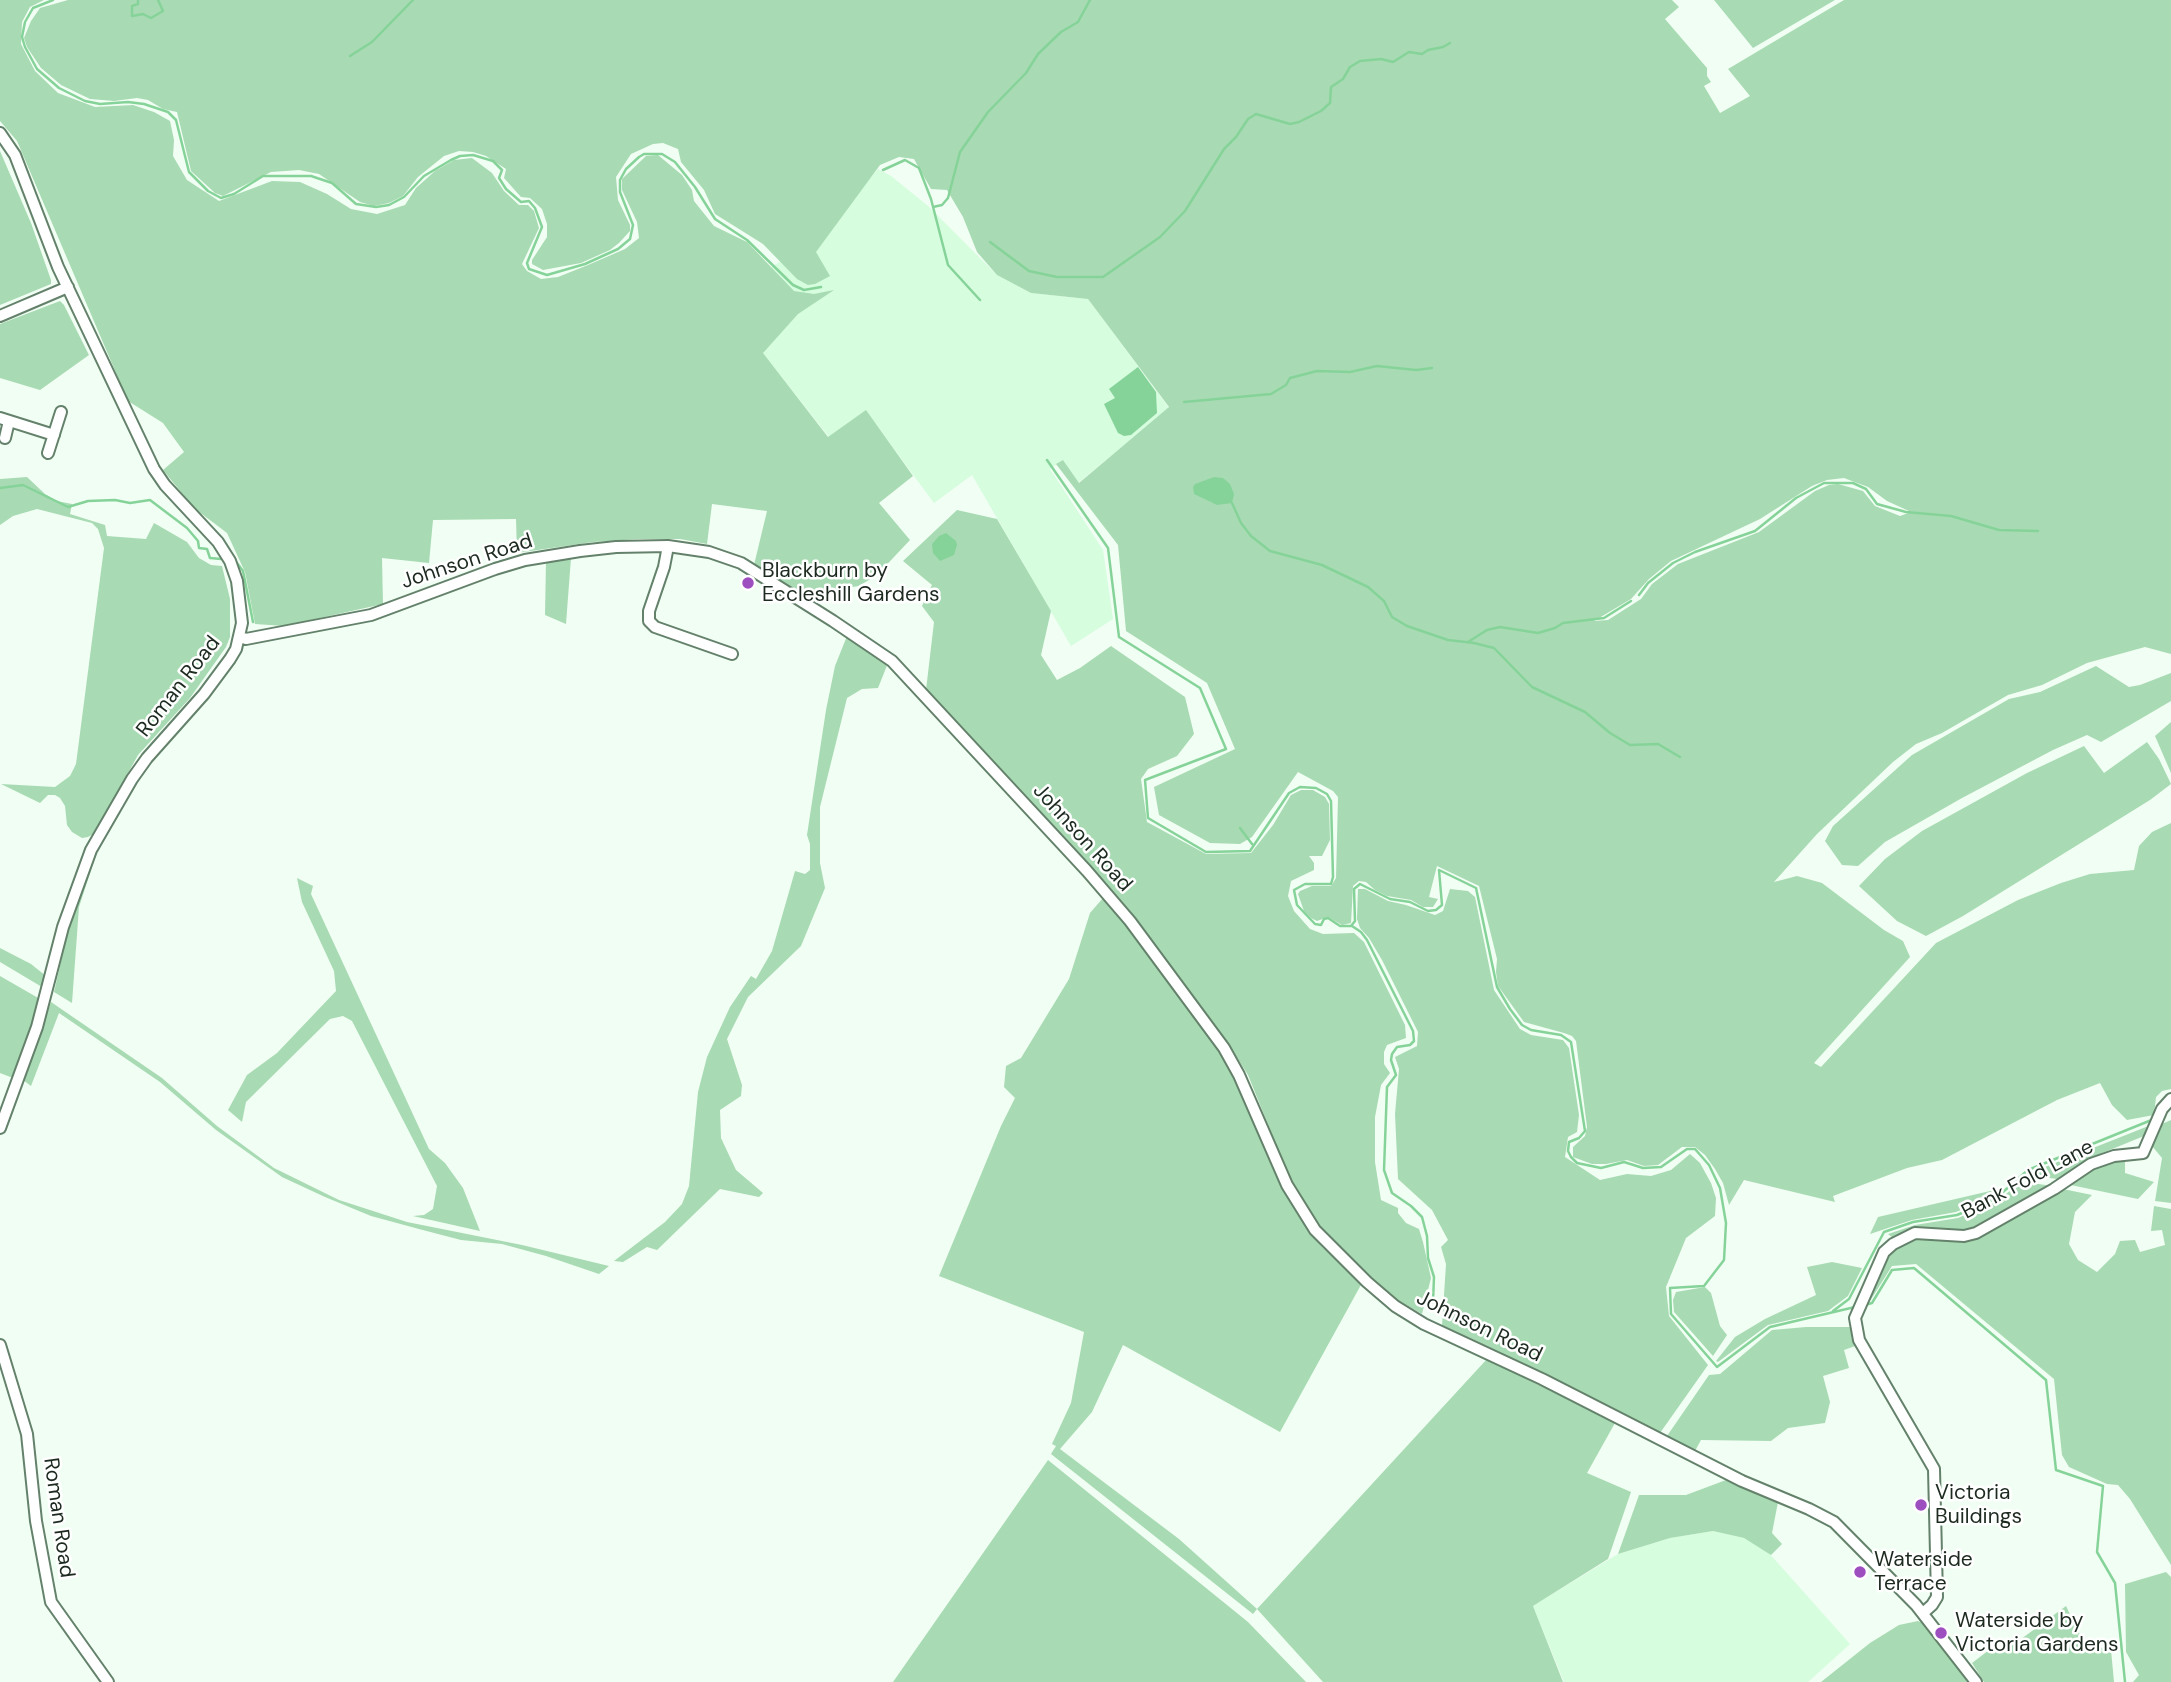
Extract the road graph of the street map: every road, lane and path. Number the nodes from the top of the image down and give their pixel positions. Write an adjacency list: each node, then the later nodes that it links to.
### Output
1 (0, 133): 2 (street, Roman Road)
2 (68, 287): 3 (street); 10 (street, Roman Road)
3 (0, 316)
4 (61, 412): 6 (street)
5 (5, 420): 6 (street); 7 (street)
6 (54, 435): 8 (street)
7 (5, 438)
8 (48, 453)
9 (668, 546): 10 (street, Johnson Road); 11 (street); 15 (street, Johnson Road)
10 (240, 637): 13 (street, Roman Road)
11 (732, 654)
12 (2171, 1099): 15 (street, Bank Fold Lane)
13 (0, 1128)
14 (0, 1345): 16 (street, Roman Road)
15 (1923, 1613): 17 (street, Johnson Road)
16 (108, 1682)
17 (1976, 1682)

